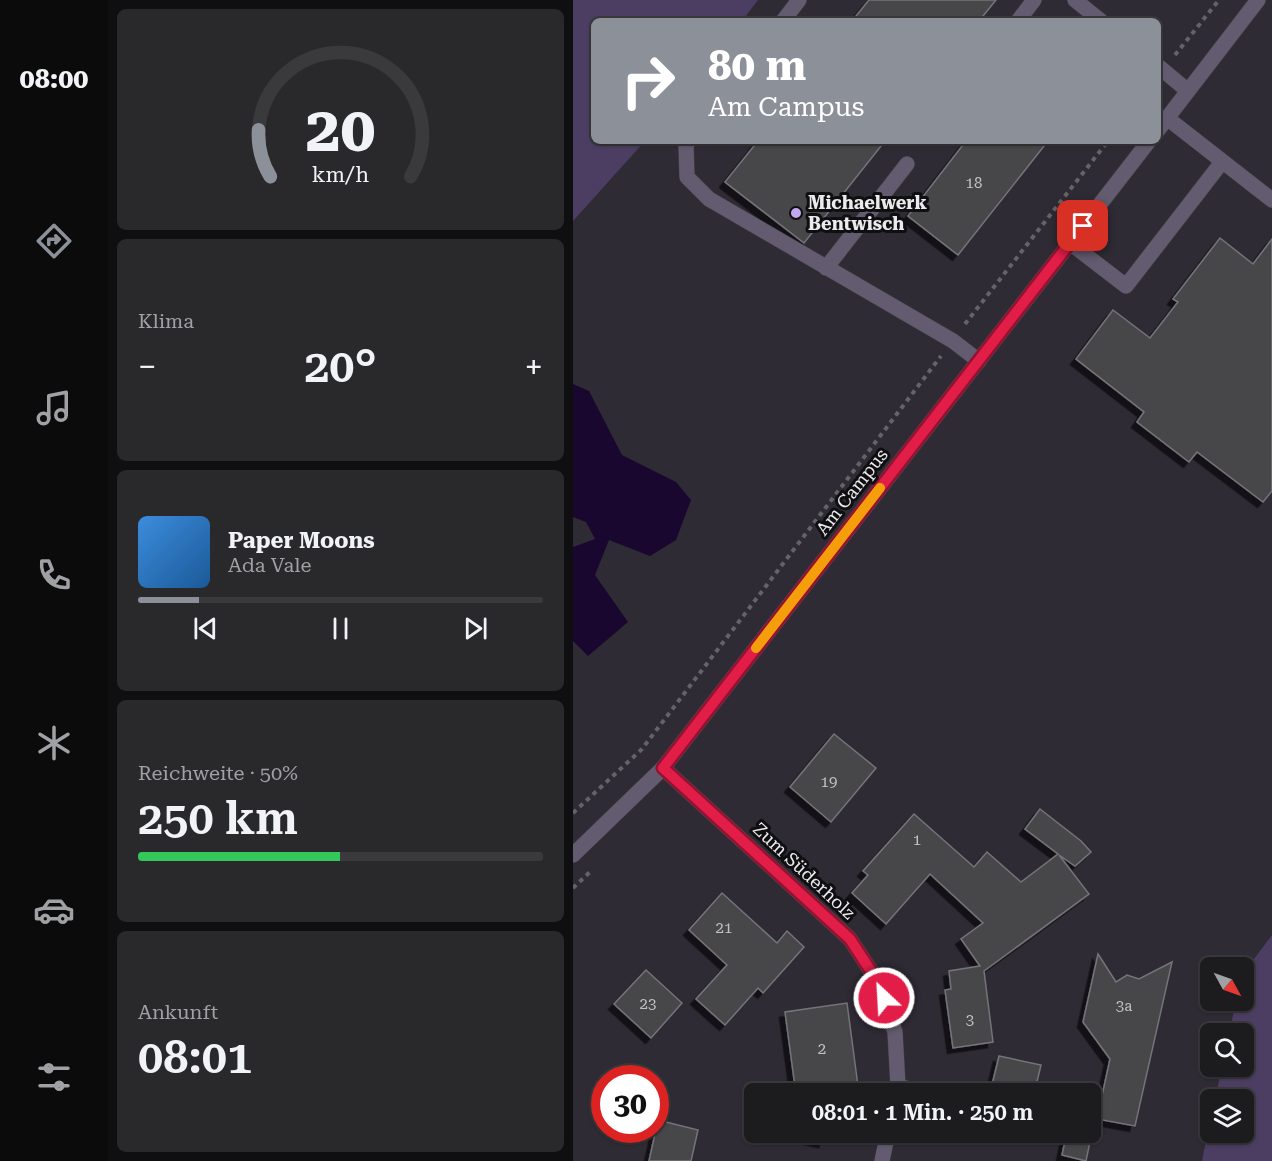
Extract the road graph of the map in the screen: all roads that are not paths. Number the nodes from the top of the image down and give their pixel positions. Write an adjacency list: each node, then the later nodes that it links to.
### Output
1 (799, 0): 5 (street)
2 (1034, 0): 6 (street)
3 (1075, 0): 7 (street)
4 (1258, 0): 9 (street)
5 (785, 18)
6 (1020, 18)
7 (1097, 18)
8 (1161, 68): 9 (street)
9 (1188, 91): 10 (street)
10 (1162, 124): 13 (street)
11 (687, 144): 17 (street)
12 (1147, 144): 16 (street, Am Campus)
13 (1223, 162): 15 (street); 16 (street)
14 (907, 164): 17 (street)
15 (1272, 200)
16 (1070, 243): 18 (street, Am Campus)
17 (826, 268): 18 (street)
18 (979, 361): 19 (street, Am Campus)
19 (663, 768): 20 (street, Am Campus); 21 (street, Zum Süderholz)
20 (573, 855)
21 (898, 1083)
22 (886, 1143): 23 (street)
23 (882, 1161)

